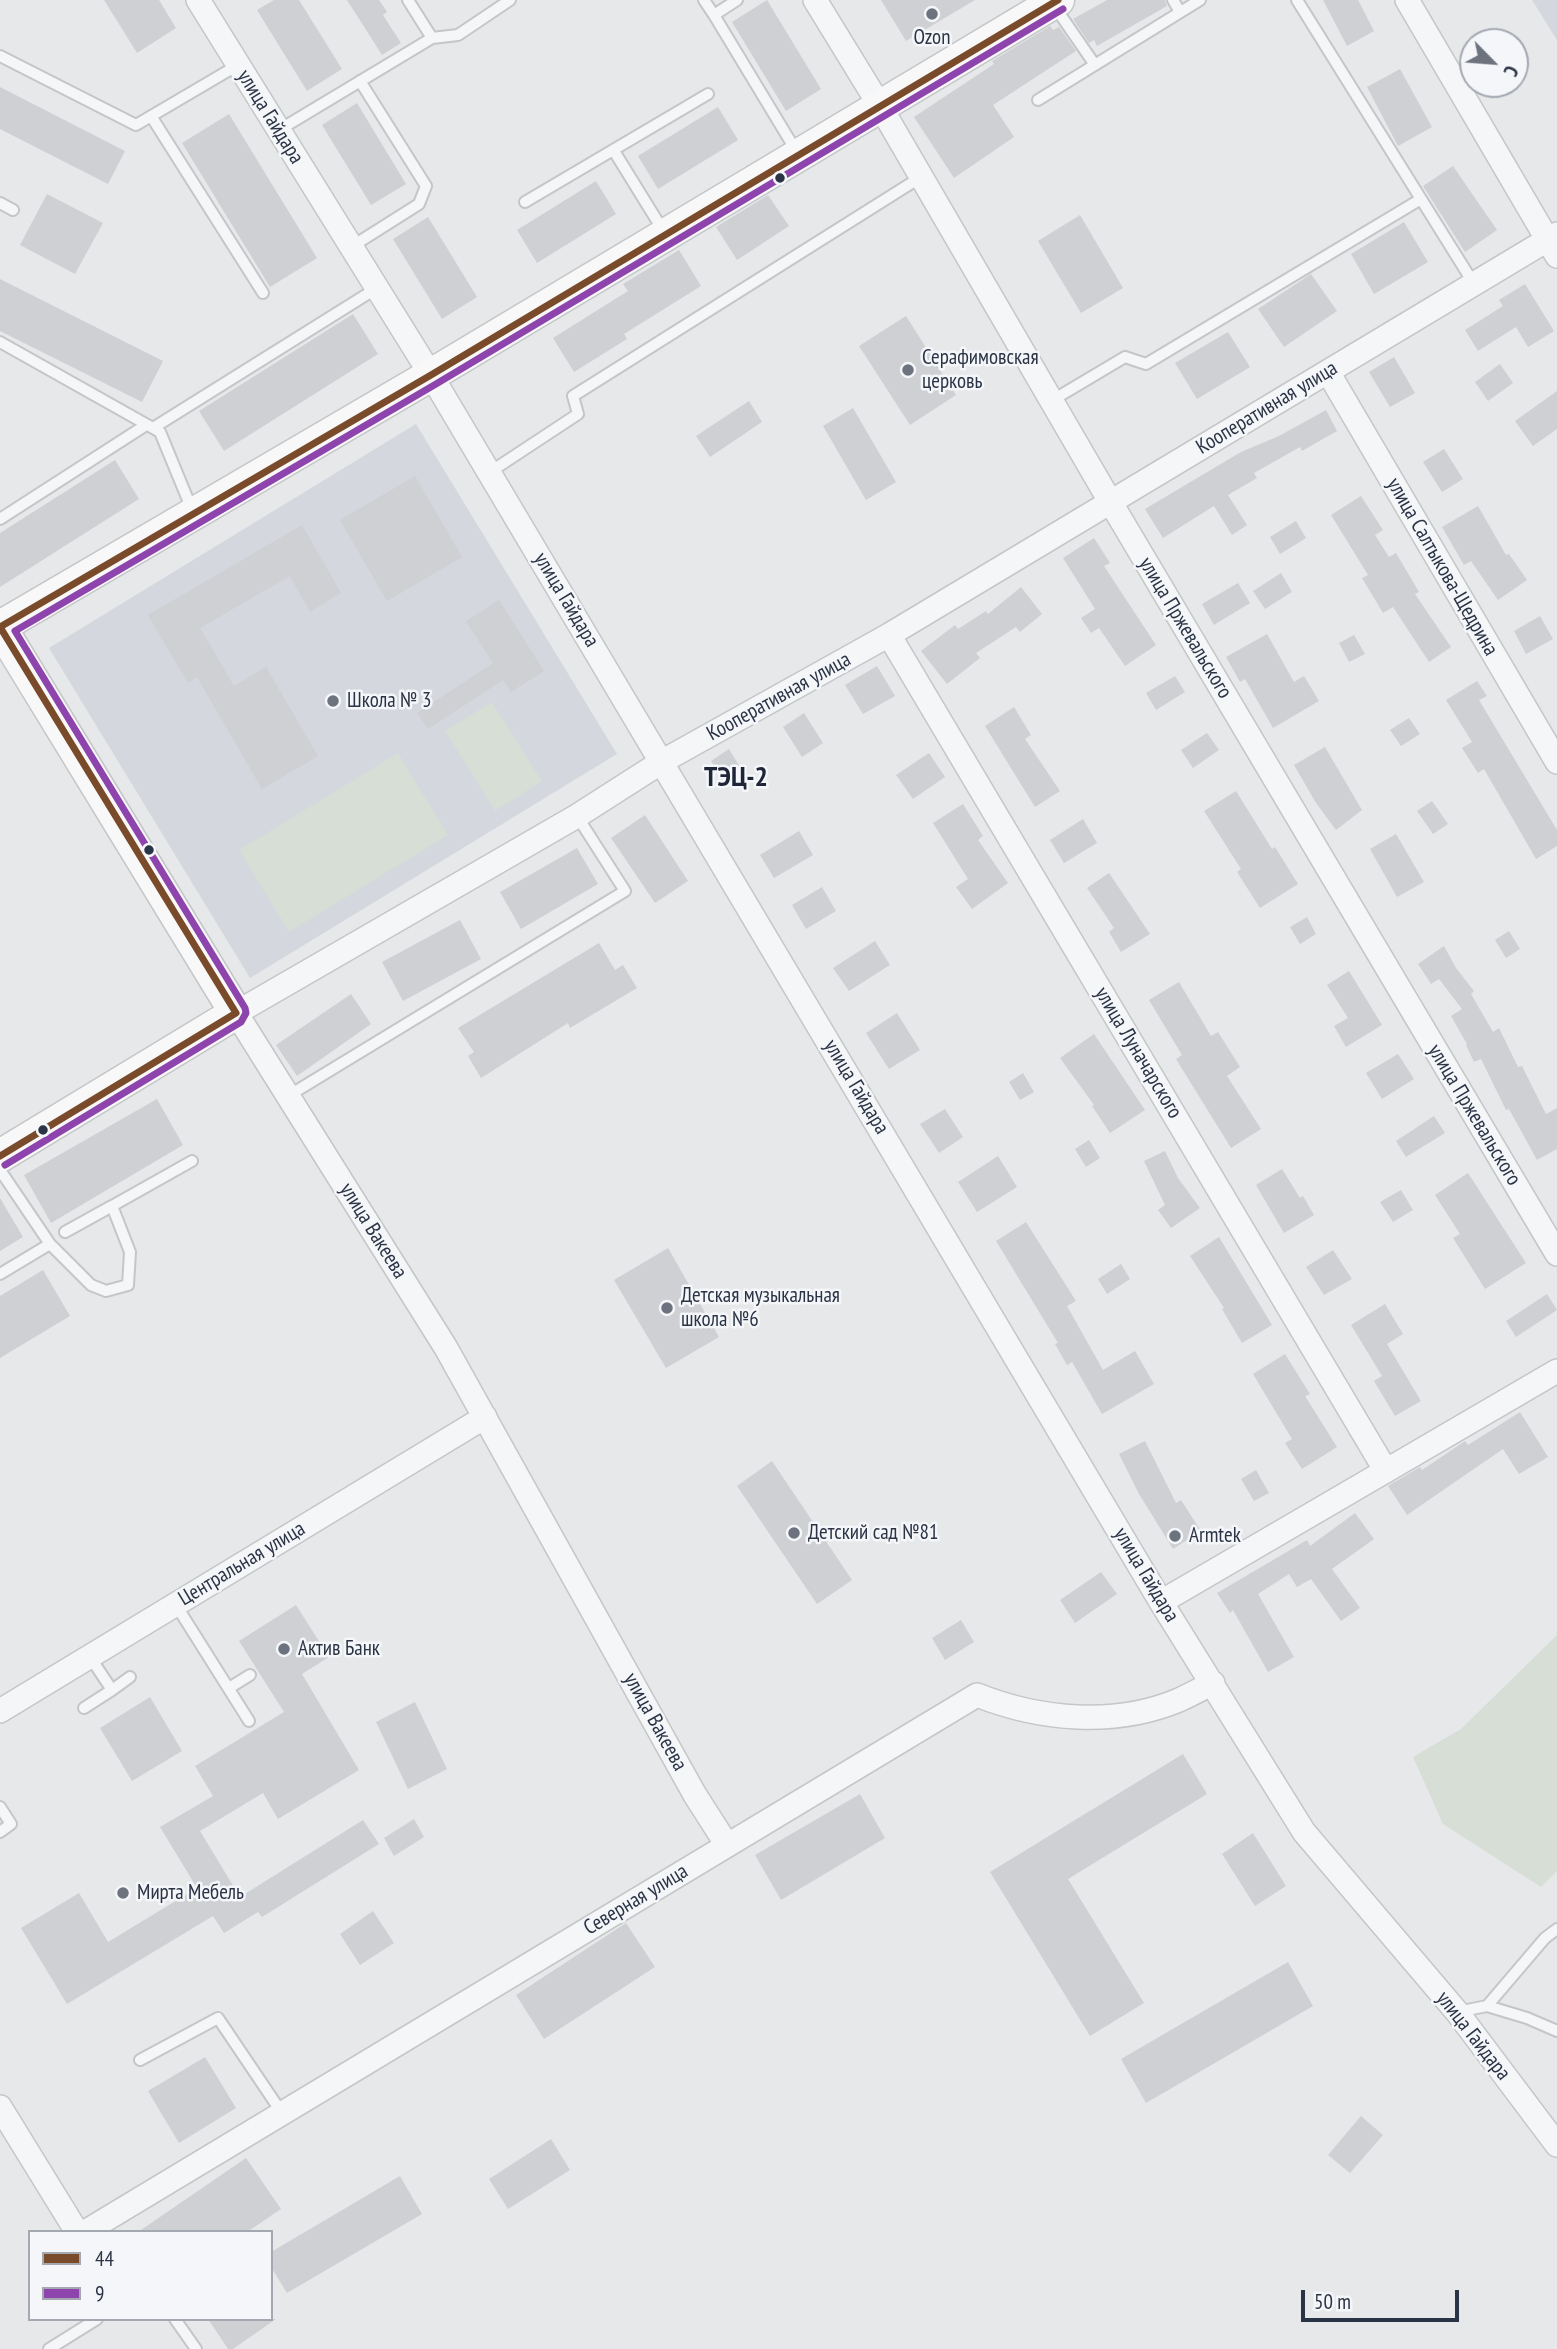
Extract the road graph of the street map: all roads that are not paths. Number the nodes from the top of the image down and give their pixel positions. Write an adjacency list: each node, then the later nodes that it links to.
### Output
1 (198, 0): 16 (street, улица Гайдара)
2 (408, 0): 14 (lane)
3 (510, 0): 14 (lane)
4 (704, 0): 13 (lane)
5 (737, 0): 13 (lane)
6 (815, 0): 21 (street, улица Пржевальского)
7 (1172, 0): 12 (lane)
8 (1200, 0): 12 (lane)
9 (1297, 0): 27 (lane)
10 (1407, 0): 32 (street)
11 (1055, 2): 17 (lane); 21 (street)
12 (1180, 12): 17 (lane)
13 (714, 15): 25 (lane)
14 (432, 38): 18 (lane)
15 (0, 56): 22 (lane)
16 (238, 65): 22 (lane); 23 (street, улица Гайдара)
17 (1095, 65): 20 (lane)
18 (360, 81): 23 (lane); 33 (lane)
19 (708, 94): 24 (lane)
20 (1038, 100)
21 (880, 106): 25 (street); 26 (street, улица Пржевальского)
22 (151, 116): 36 (lane)
23 (279, 130): 33 (street, улица Гайдара)
24 (614, 151): 28 (lane); 31 (lane)
25 (799, 155): 31 (street)
26 (921, 177): 40 (street, улица Пржевальского); 42 (lane)
27 (1421, 199): 34 (lane); 40 (lane)
28 (525, 202)
29 (0, 203): 30 (lane)
30 (13, 209)
31 (666, 235): 39 (street)
32 (1554, 243): 34 (street, Кооперативная улица)
33 (351, 247): 35 (street, улица Гайдара)
34 (1474, 284): 38 (street, Кооперативная улица)
35 (377, 288): 39 (street, улица Гайдара); 41 (lane)
36 (263, 293)
37 (0, 342): 41 (lane)
38 (1328, 372): 43 (street, Кооперативная улица); 49 (street, улица Салтыкова-Щедрина)
39 (431, 375): 42 (street, улица Гайдара); 44 (street)
40 (1051, 401): 43 (street, улица Пржевальского)
41 (150, 426): 44 (lane); 45 (lane)
42 (490, 472): 48 (street, улица Гайдара)
43 (1111, 503): 47 (street, Кооперативная улица); 59 (street, улица Пржевальского)
44 (194, 514): 46 (street)
45 (0, 519)
46 (0, 627): 51 (street, улица Вакеева)
47 (889, 635): 48 (street, Кооперативная улица); 63 (street, улица Луначарского)
48 (663, 761): 50 (street, Кооперативная улица); 64 (street, улица Гайдара)
49 (1557, 762)
50 (578, 816): 51 (street, Кооперативная улица); 52 (lane)
51 (236, 1013): 52 (street, улица Вакеева); 53 (street, Кооперативная улица)
52 (288, 1096): 62 (street, улица Вакеева)
53 (0, 1156)
54 (192, 1161): 56 (lane)
55 (0, 1170): 58 (lane)
56 (112, 1206): 57 (lane); 58 (lane)
57 (65, 1232)
58 (50, 1244): 60 (lane)
59 (1557, 1254)
60 (0, 1274)
61 (1557, 1371): 63 (street)
62 (485, 1417): 65 (street, Центральная улица); 77 (street, улица Вакеева)
63 (1386, 1471): 64 (street)
64 (1161, 1601): 69 (street, улица Гайдара)
65 (176, 1605): 66 (street, Центральная улица); 70 (lane)
66 (90, 1657): 71 (lane); 73 (street, Центральная улица)
67 (250, 1675): 70 (lane)
68 (131, 1677): 71 (lane)
69 (1213, 1683): 77 (street, Северная улица); 80 (street, улица Гайдара)
70 (229, 1688): 74 (lane)
71 (112, 1690): 72 (lane)
72 (84, 1708)
73 (0, 1712)
74 (249, 1720)
75 (0, 1807): 76 (lane)
76 (0, 1832)
77 (727, 1845): 84 (street, Северная улица)
78 (1557, 1929): 79 (lane)
79 (1487, 2006): 80 (lane); 81 (lane)
80 (1457, 2012): 85 (street, улица Гайдара)
81 (1557, 2031)
82 (140, 2060): 84 (lane)
83 (0, 2106): 86 (street)
84 (282, 2113): 87 (street, Северная улица)
85 (1557, 2145)
86 (76, 2230)
87 (88, 2230)
88 (94, 2321): 90 (lane)
89 (176, 2321): 91 (lane)
90 (49, 2349)
91 (195, 2349)

